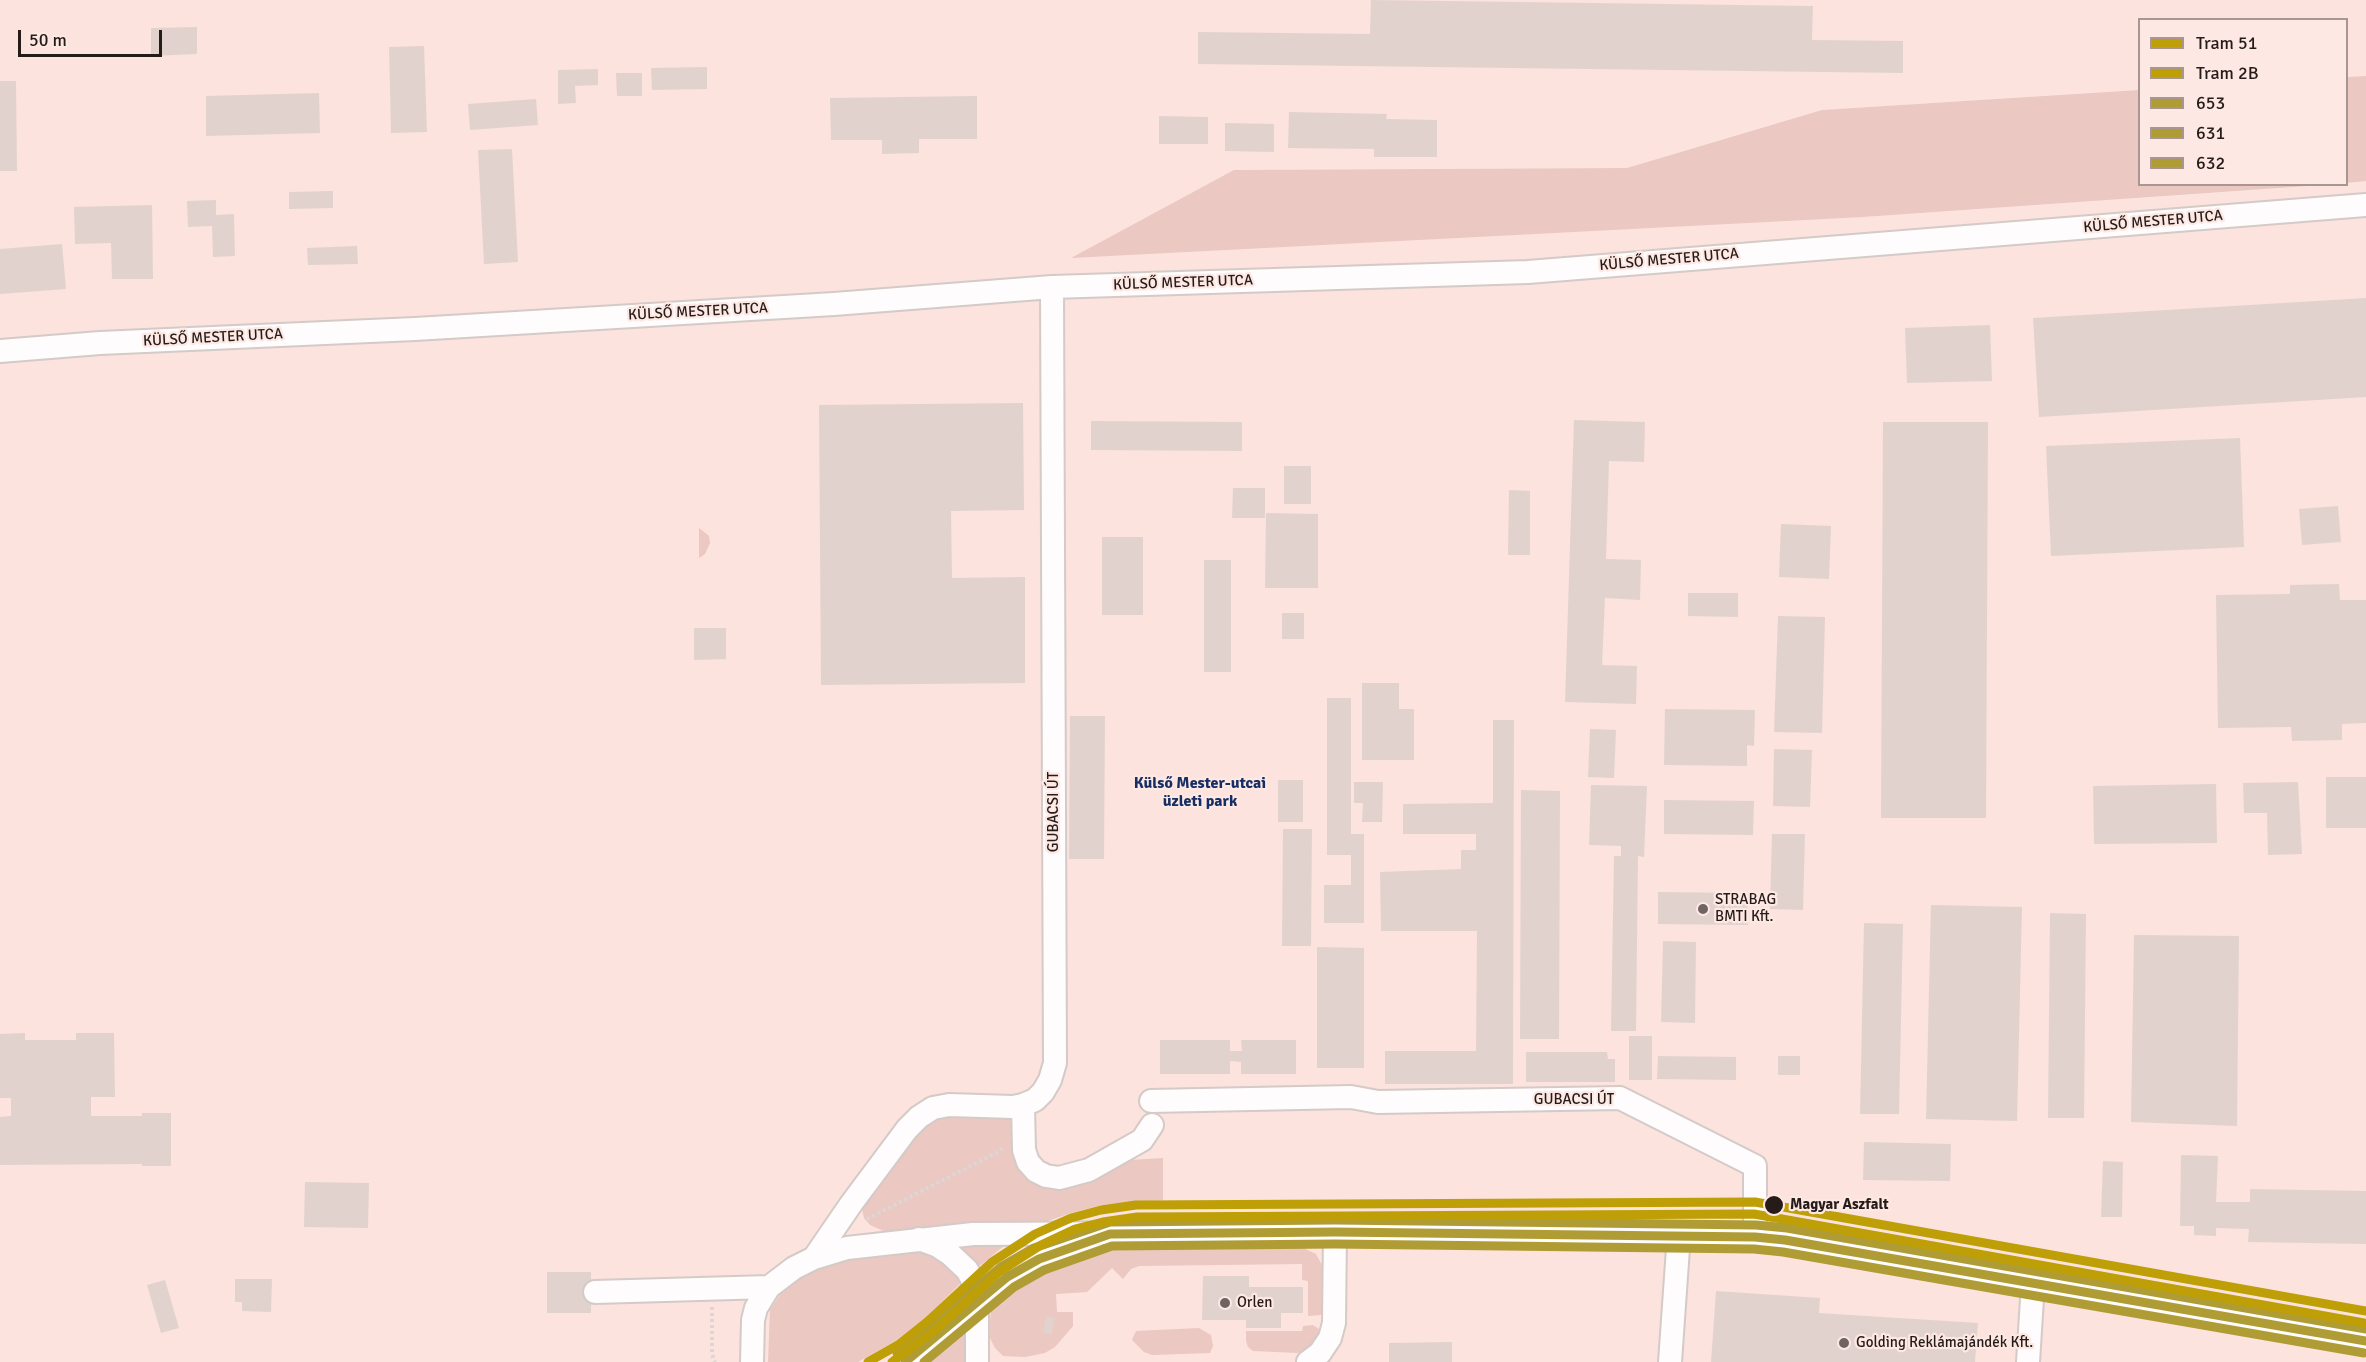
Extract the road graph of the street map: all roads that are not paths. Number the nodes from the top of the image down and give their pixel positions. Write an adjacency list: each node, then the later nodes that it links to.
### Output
1 (2366, 205): 2 (street, KÜLSŐ MESTER UTCA)
2 (1052, 287): 3 (street, KÜLSŐ MESTER UTCA); 5 (street, GUBACSI ÚT)
3 (0, 351)
4 (1151, 1101): 11 (street, GUBACSI ÚT)
5 (1023, 1105): 6 (street); 7 (street)
6 (1152, 1125)
7 (851, 1204): 13 (street); 14 (street)
8 (1335, 1232): 9 (street); 10 (street); 20 (street)
9 (1110, 1234): 12 (street); 18 (street)
10 (1679, 1234): 11 (street); 24 (street)
11 (1755, 1237): 15 (street)
12 (918, 1239): 13 (street); 18 (street)
13 (879, 1244): 14 (street)
14 (814, 1258): 16 (street)
15 (2033, 1283): 19 (street); 25 (street)
16 (769, 1287): 17 (street); 21 (street)
17 (595, 1292)
18 (976, 1302): 22 (street); 23 (street)
19 (2366, 1341)
20 (1314, 1358)
21 (752, 1362)
22 (905, 1362)
23 (977, 1362)
24 (1671, 1362)
25 (2028, 1362)

